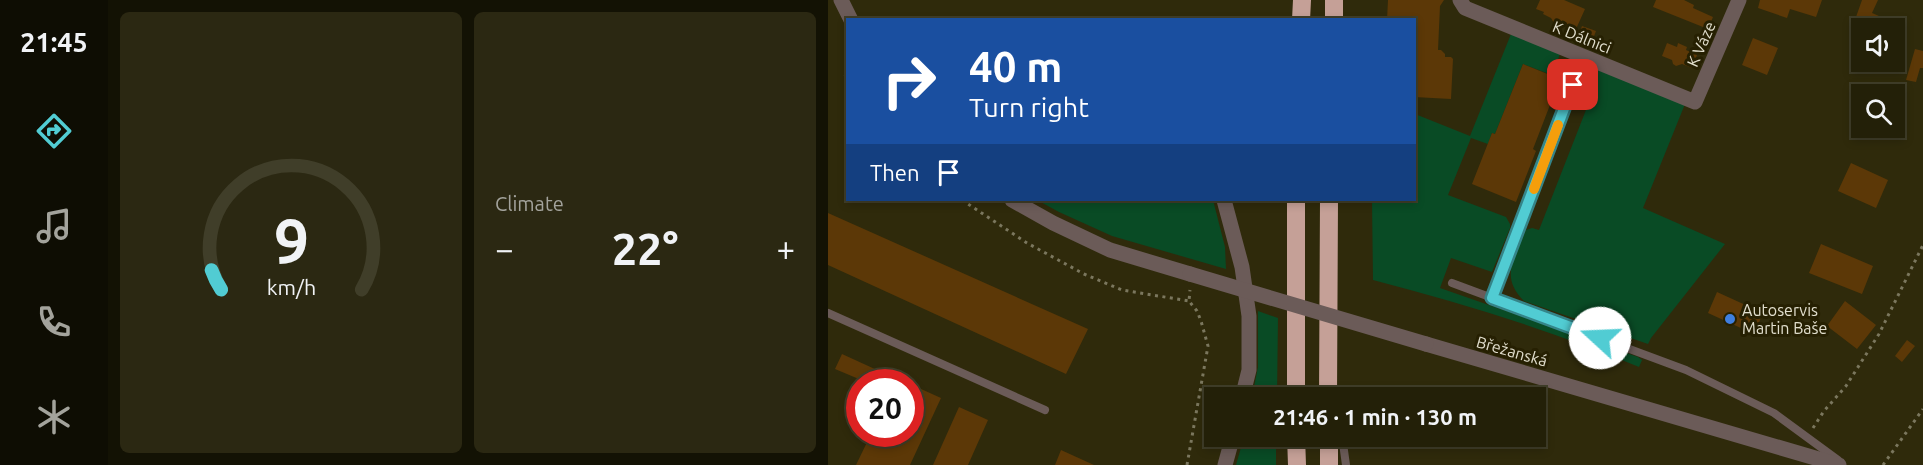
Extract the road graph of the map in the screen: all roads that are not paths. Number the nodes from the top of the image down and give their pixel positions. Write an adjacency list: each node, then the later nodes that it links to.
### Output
1 (841, 0): 6 (street)
2 (1302, 0): 7 (highway)
3 (1334, 0): 8 (highway)
4 (1460, 0): 10 (street, K Dálnici)
5 (1739, 0): 10 (street, K Váze)
6 (850, 18)
7 (1301, 18)
8 (1334, 18)
9 (1573, 85): 16 (lane)
10 (1695, 102)
11 (1014, 201): 32 (street, Břežanská, bridge)
12 (1224, 201): 19 (street)
13 (1296, 201): 20 (highway)
14 (1329, 201): 18 (highway)
15 (1452, 283): 16 (lane)
16 (1492, 298): 33 (lane)
17 (828, 313): 23 (lane)
18 (1328, 334): 21 (highway); 22 (lane)
19 (1245, 387)
20 (1296, 387)
21 (1328, 387)
22 (1335, 387)
23 (1046, 410)
24 (1230, 447): 28 (street)
25 (1296, 447): 29 (highway)
26 (1329, 447): 30 (highway)
27 (1344, 447): 31 (lane)
28 (1226, 465)
29 (1295, 465)
30 (1329, 465)
31 (1346, 465)
32 (1839, 465)
33 (1845, 465)

